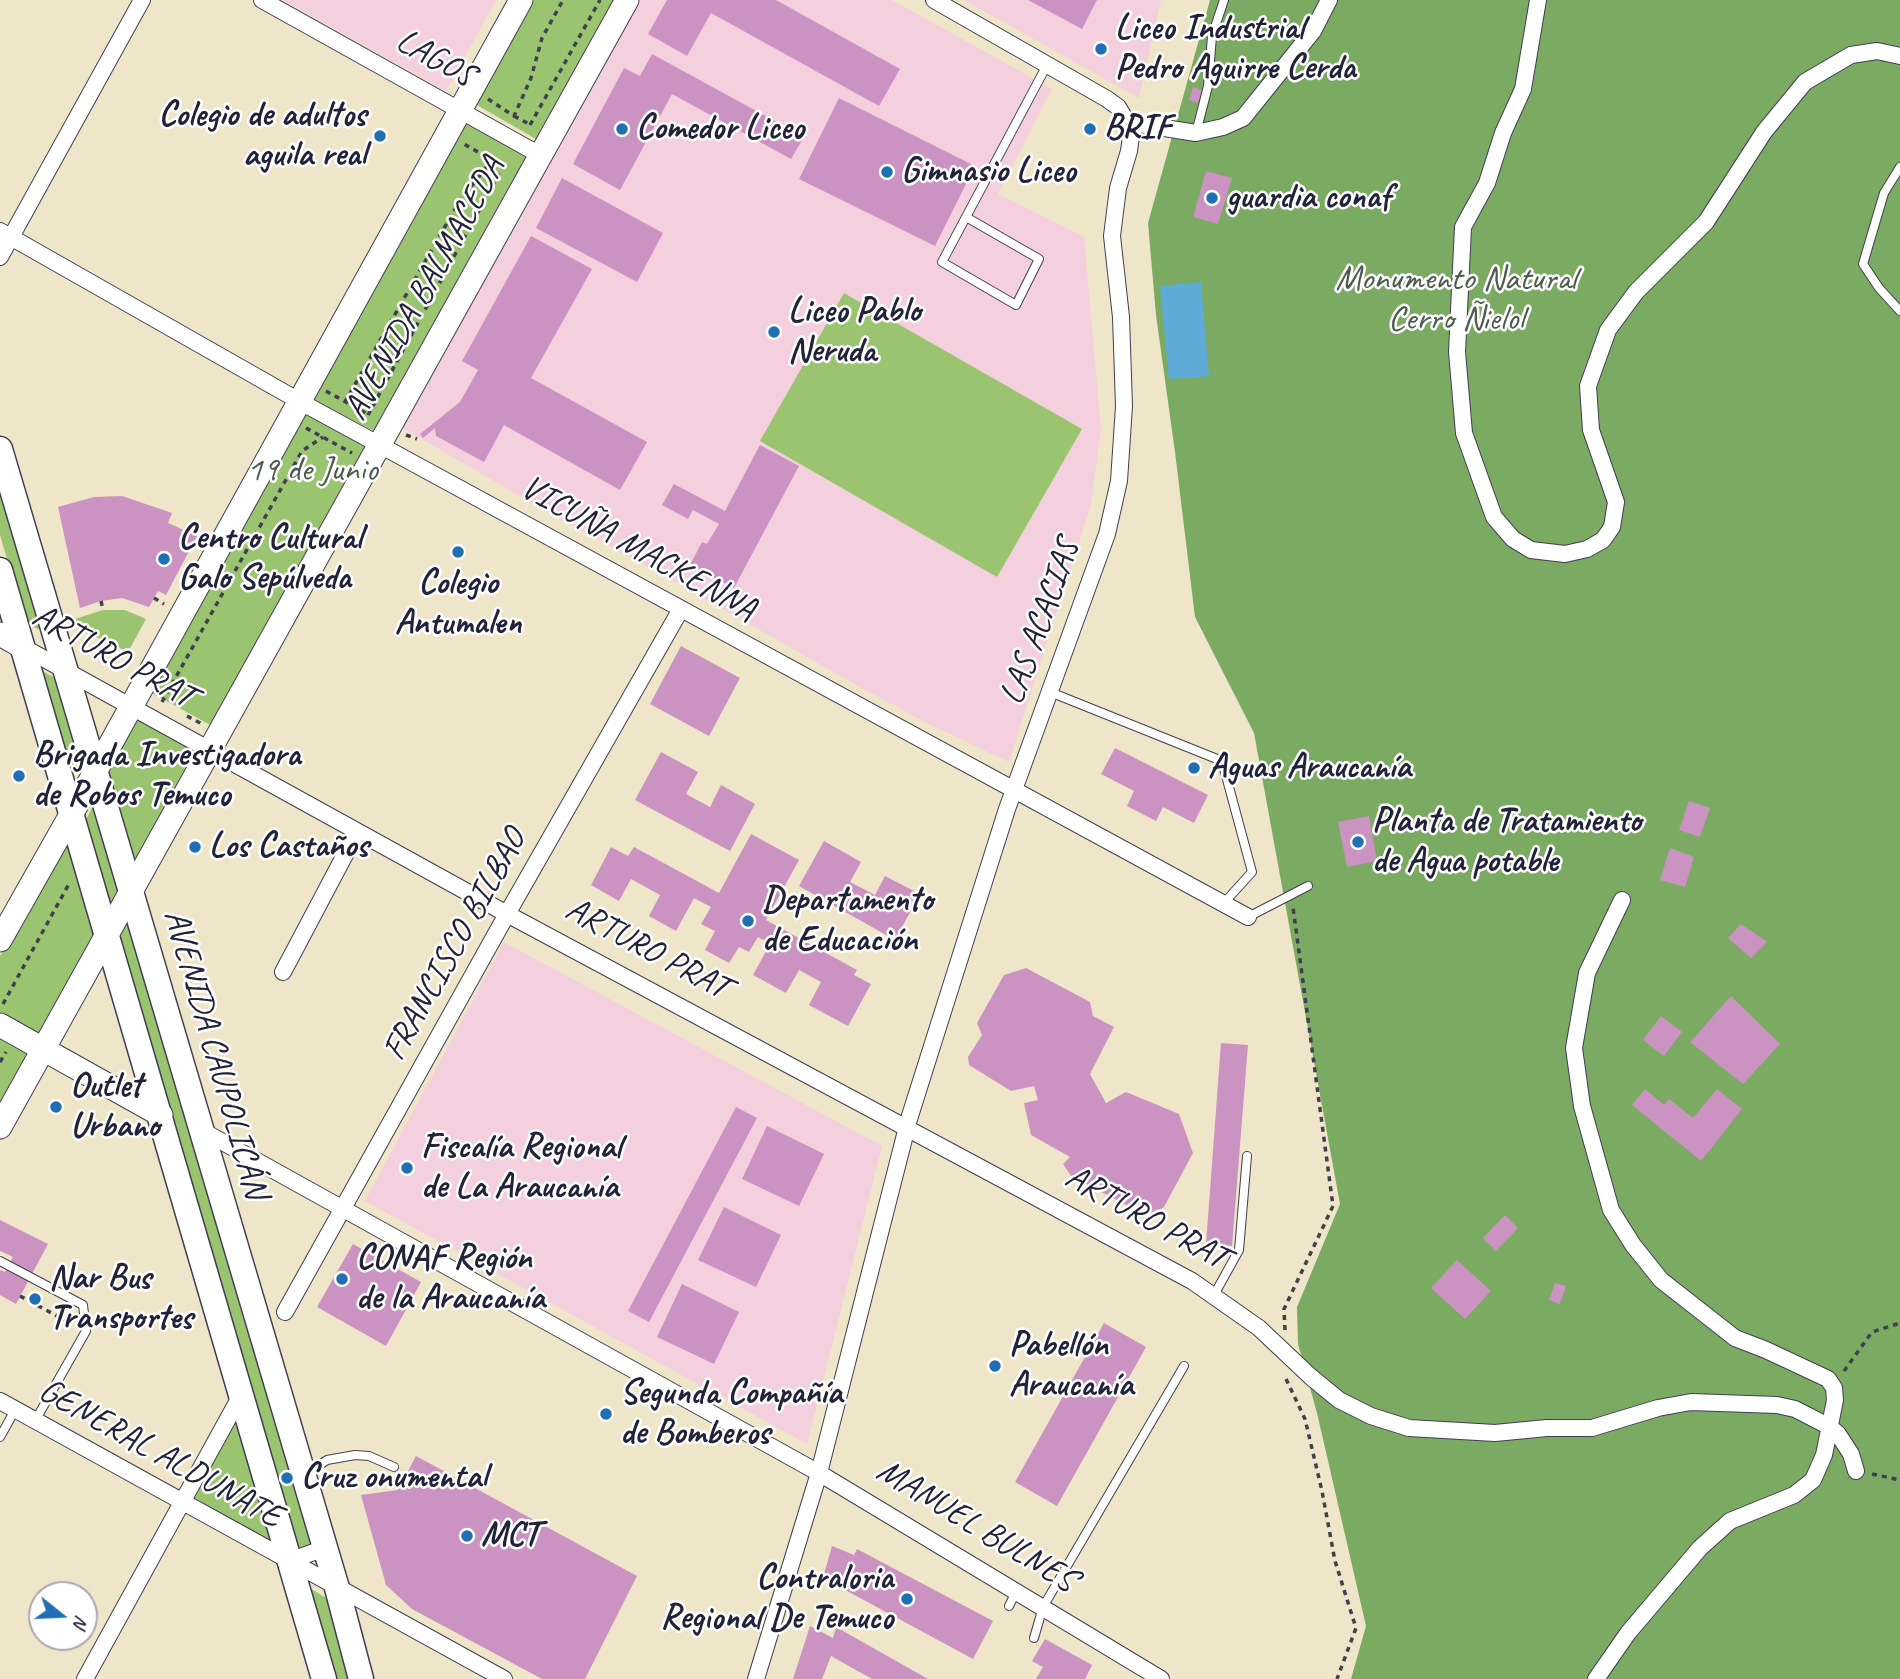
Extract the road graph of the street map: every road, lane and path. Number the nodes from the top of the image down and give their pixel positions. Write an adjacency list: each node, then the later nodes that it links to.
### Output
1 (142, 0): 23 (street)
2 (262, 0): 13 (street, LAGOS)
3 (521, 0): 13 (main road, AVENIDA BALMACEDA)
4 (563, 0): 14 (path)
5 (600, 0): 16 (path)
6 (627, 0): 18 (main road, AVENIDA BALMACEDA)
7 (934, 0): 12 (street)
8 (1224, 0): 17 (lane)
9 (1329, 0): 17 (street)
10 (1538, 0): 11 (street)
11 (1900, 56)
12 (1047, 65): 15 (street); 22 (lane)
13 (460, 109): 18 (street, LAGOS); 27 (main road, AVENIDA BALMACEDA)
14 (509, 113)
15 (1127, 122): 17 (street); 39 (street, LAS ACACIAS)
16 (530, 125)
17 (1196, 132)
18 (540, 155): 32 (main road, AVENIDA BALMACEDA)
19 (486, 156): 20 (path)
20 (492, 160): 26 (path); 28 (path)
21 (1900, 167): 25 (lane)
22 (966, 217): 22 (lane)
23 (5, 234): 24 (street); 27 (street, VICUÑA MACKENNA)
24 (0, 257)
25 (1900, 311)
26 (319, 387)
27 (299, 401): 32 (street, VICUÑA MACKENNA); 41 (main road, AVENIDA BALMACEDA)
28 (368, 415)
29 (298, 424): 30 (path)
30 (323, 437): 32 (path); 40 (path)
31 (0, 449): 38 (main road, AVENIDA CAUPOLICÁN)
32 (374, 453): 35 (street, VICUÑA MACKENNA); 42 (main road, AVENIDA BALMACEDA)
33 (0, 570): 37 (main road, AVENIDA CAUPOLICÁN)
34 (101, 601): 36 (path)
35 (681, 609): 44 (street, VICUÑA MACKENNA); 53 (street, FRANCISCO BILBAO)
36 (103, 610)
37 (10, 640): 38 (street, ARTURO PRAT); 45 (main road, AVENIDA CAUPOLICÁN)
38 (64, 669): 41 (street, ARTURO PRAT); 43 (main road, AVENIDA CAUPOLICÁN)
39 (1050, 692): 44 (street, LAS ACACIAS); 52 (lane)
40 (162, 702)
41 (132, 706): 42 (street, ARTURO PRAT); 43 (main road, AVENIDA BALMACEDA)
42 (209, 750): 46 (street, ARTURO PRAT); 49 (main road, AVENIDA BALMACEDA)
43 (94, 774): 45 (main road, AVENIDA BALMACEDA); 49 (main road, AVENIDA CAUPOLICÁN)
44 (1014, 790): 52 (street, VICUÑA MACKENNA); 63 (street, LAS ACACIAS)
45 (72, 812): 55 (main road, AVENIDA CAUPOLICÁN); 56 (main road, AVENIDA BALMACEDA)
46 (357, 832): 53 (street, ARTURO PRAT); 57 (street)
47 (72, 879): 58 (path)
48 (1308, 886): 50 (lane)
49 (132, 892): 55 (main road, AVENIDA BALMACEDA); 64 (main road, AVENIDA CAUPOLICÁN)
50 (1291, 894): 54 (lane); 74 (path)
51 (1622, 900): 77 (street)
52 (1223, 904): 54 (street, VICUÑA MACKENNA)
53 (507, 914): 63 (street, ARTURO PRAT); 67 (street, FRANCISCO BILBAO)
54 (1248, 918)
55 (107, 937): 60 (main road, AVENIDA BALMACEDA); 61 (main road, AVENIDA CAUPOLICÁN)
56 (0, 940)
57 (283, 972)
58 (0, 1009)
59 (0, 1025): 60 (main road)
60 (43, 1049): 61 (main road); 62 (main road, AVENIDA BALMACEDA)
61 (161, 1115): 66 (main road); 78 (main road, AVENIDA CAUPOLICÁN)
62 (0, 1127)
63 (906, 1128): 69 (street, ARTURO PRAT); 86 (street, LAS ACACIAS)
64 (201, 1130): 66 (main road, AVENIDA CAUPOLICÁN); 67 (street, MANUEL BULNES)
65 (1247, 1156): 69 (lane)
66 (211, 1165): 87 (main road, AVENIDA CAUPOLICÁN)
67 (343, 1210): 71 (street, FRANCISCO BILBAO); 86 (street, MANUEL BULNES)
68 (0, 1261): 73 (lane)
69 (1214, 1295): 82 (street, ARTURO PRAT, bridge)
70 (20, 1296): 73 (path)
71 (285, 1312)
72 (1900, 1323): 77 (path)
73 (86, 1331): 81 (lane)
74 (1285, 1332)
75 (1184, 1366): 95 (lane)
76 (1286, 1368): 103 (path)
77 (1834, 1388): 82 (street)
78 (241, 1395): 89 (street); 91 (main road, AVENIDA CAUPOLICÁN)
79 (0, 1401): 80 (street, GENERAL ALDUNATE)
80 (15, 1410): 81 (street, GENERAL ALDUNATE); 83 (lane)
81 (35, 1421): 89 (street, GENERAL ALDUNATE)
82 (1830, 1427): 85 (street); 104 (street)
83 (0, 1437)
84 (394, 1467): 87 (lane)
85 (1856, 1471): 88 (path)
86 (819, 1473): 93 (street, MANUEL BULNES); 101 (street, LAS ACACIAS)
87 (304, 1476): 90 (main road, AVENIDA CAUPOLICÁN)
88 (1900, 1480)
89 (182, 1501): 91 (street, GENERAL ALDUNATE); 97 (street)
90 (326, 1548): 91 (street, GENERAL ALDUNATE); 92 (main road, AVENIDA CAUPOLICÁN)
91 (289, 1561): 92 (street, GENERAL ALDUNATE); 98 (main road, AVENIDA CAUPOLICÁN)
92 (337, 1588): 99 (main road, AVENIDA CAUPOLICÁN); 100 (street, GENERAL ALDUNATE)
93 (1017, 1590): 94 (lane); 95 (street, MANUEL BULNES)
94 (1009, 1606)
95 (1043, 1607): 96 (lane); 102 (street, MANUEL BULNES)
96 (1034, 1637)
97 (85, 1679)
98 (324, 1679)
99 (361, 1679)
100 (504, 1679)
101 (755, 1679)
102 (1161, 1679)
103 (1337, 1679)
104 (1596, 1679)

